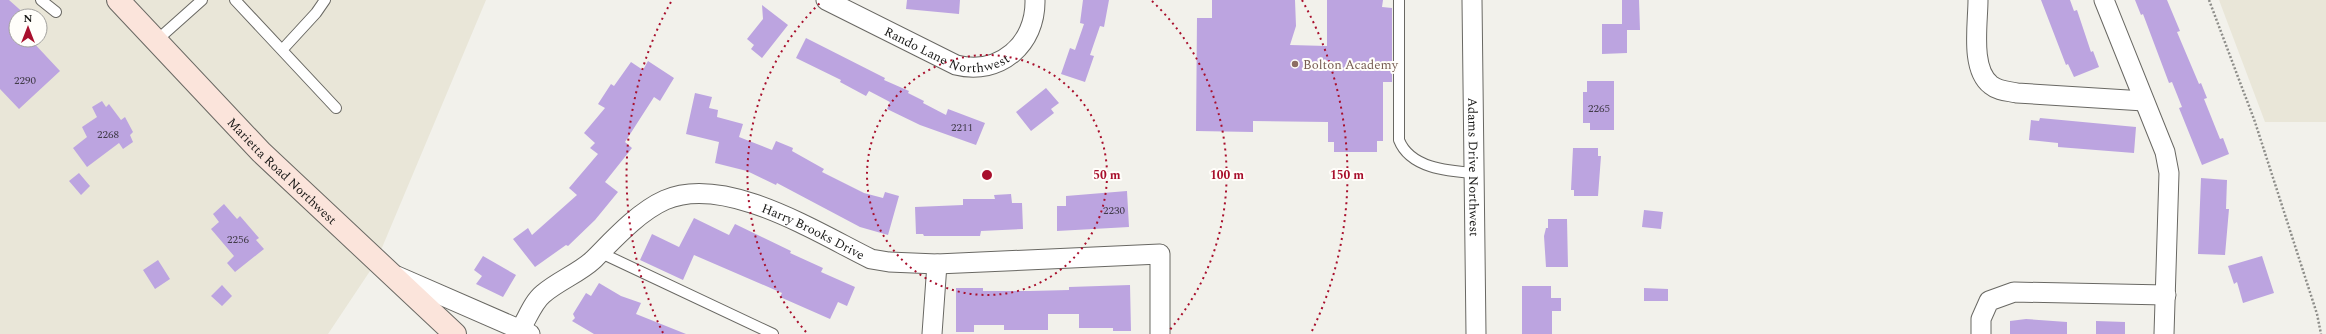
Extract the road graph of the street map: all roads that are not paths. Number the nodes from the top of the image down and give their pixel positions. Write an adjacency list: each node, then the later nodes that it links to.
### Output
1 (41, 0): 12 (lane)
2 (118, 0): 13 (main road, Marietta Road Northwest)
3 (202, 0): 13 (lane)
4 (235, 0): 14 (lane)
5 (325, 0): 14 (lane)
6 (826, 0): 7 (street, Rando Lane Northwest)
7 (1035, 0)
8 (1399, 0): 17 (lane)
9 (1472, 0): 17 (street, Adams Drive Northwest)
10 (1978, 0): 15 (street)
11 (2104, 0): 15 (street)
12 (56, 12)
13 (156, 41): 20 (main road, Marietta Road Northwest)
14 (282, 50): 16 (lane)
15 (2144, 101): 21 (street)
16 (336, 108)
17 (1474, 173): 27 (street, Adams Drive Northwest)
18 (599, 252): 19 (street, Harry Brooks Drive); 22 (street, Harry Brooks Drive); 24 (lane)
19 (937, 264): 25 (street); 26 (street, Harry Brooks Drive)
20 (389, 272): 22 (street); 23 (main road, Marietta Road Northwest)
21 (2166, 295): 28 (street); 29 (street)
22 (525, 332)
23 (455, 334)
24 (773, 334)
25 (932, 334)
26 (1160, 334)
27 (1476, 334)
28 (1982, 334)
29 (2164, 334)

